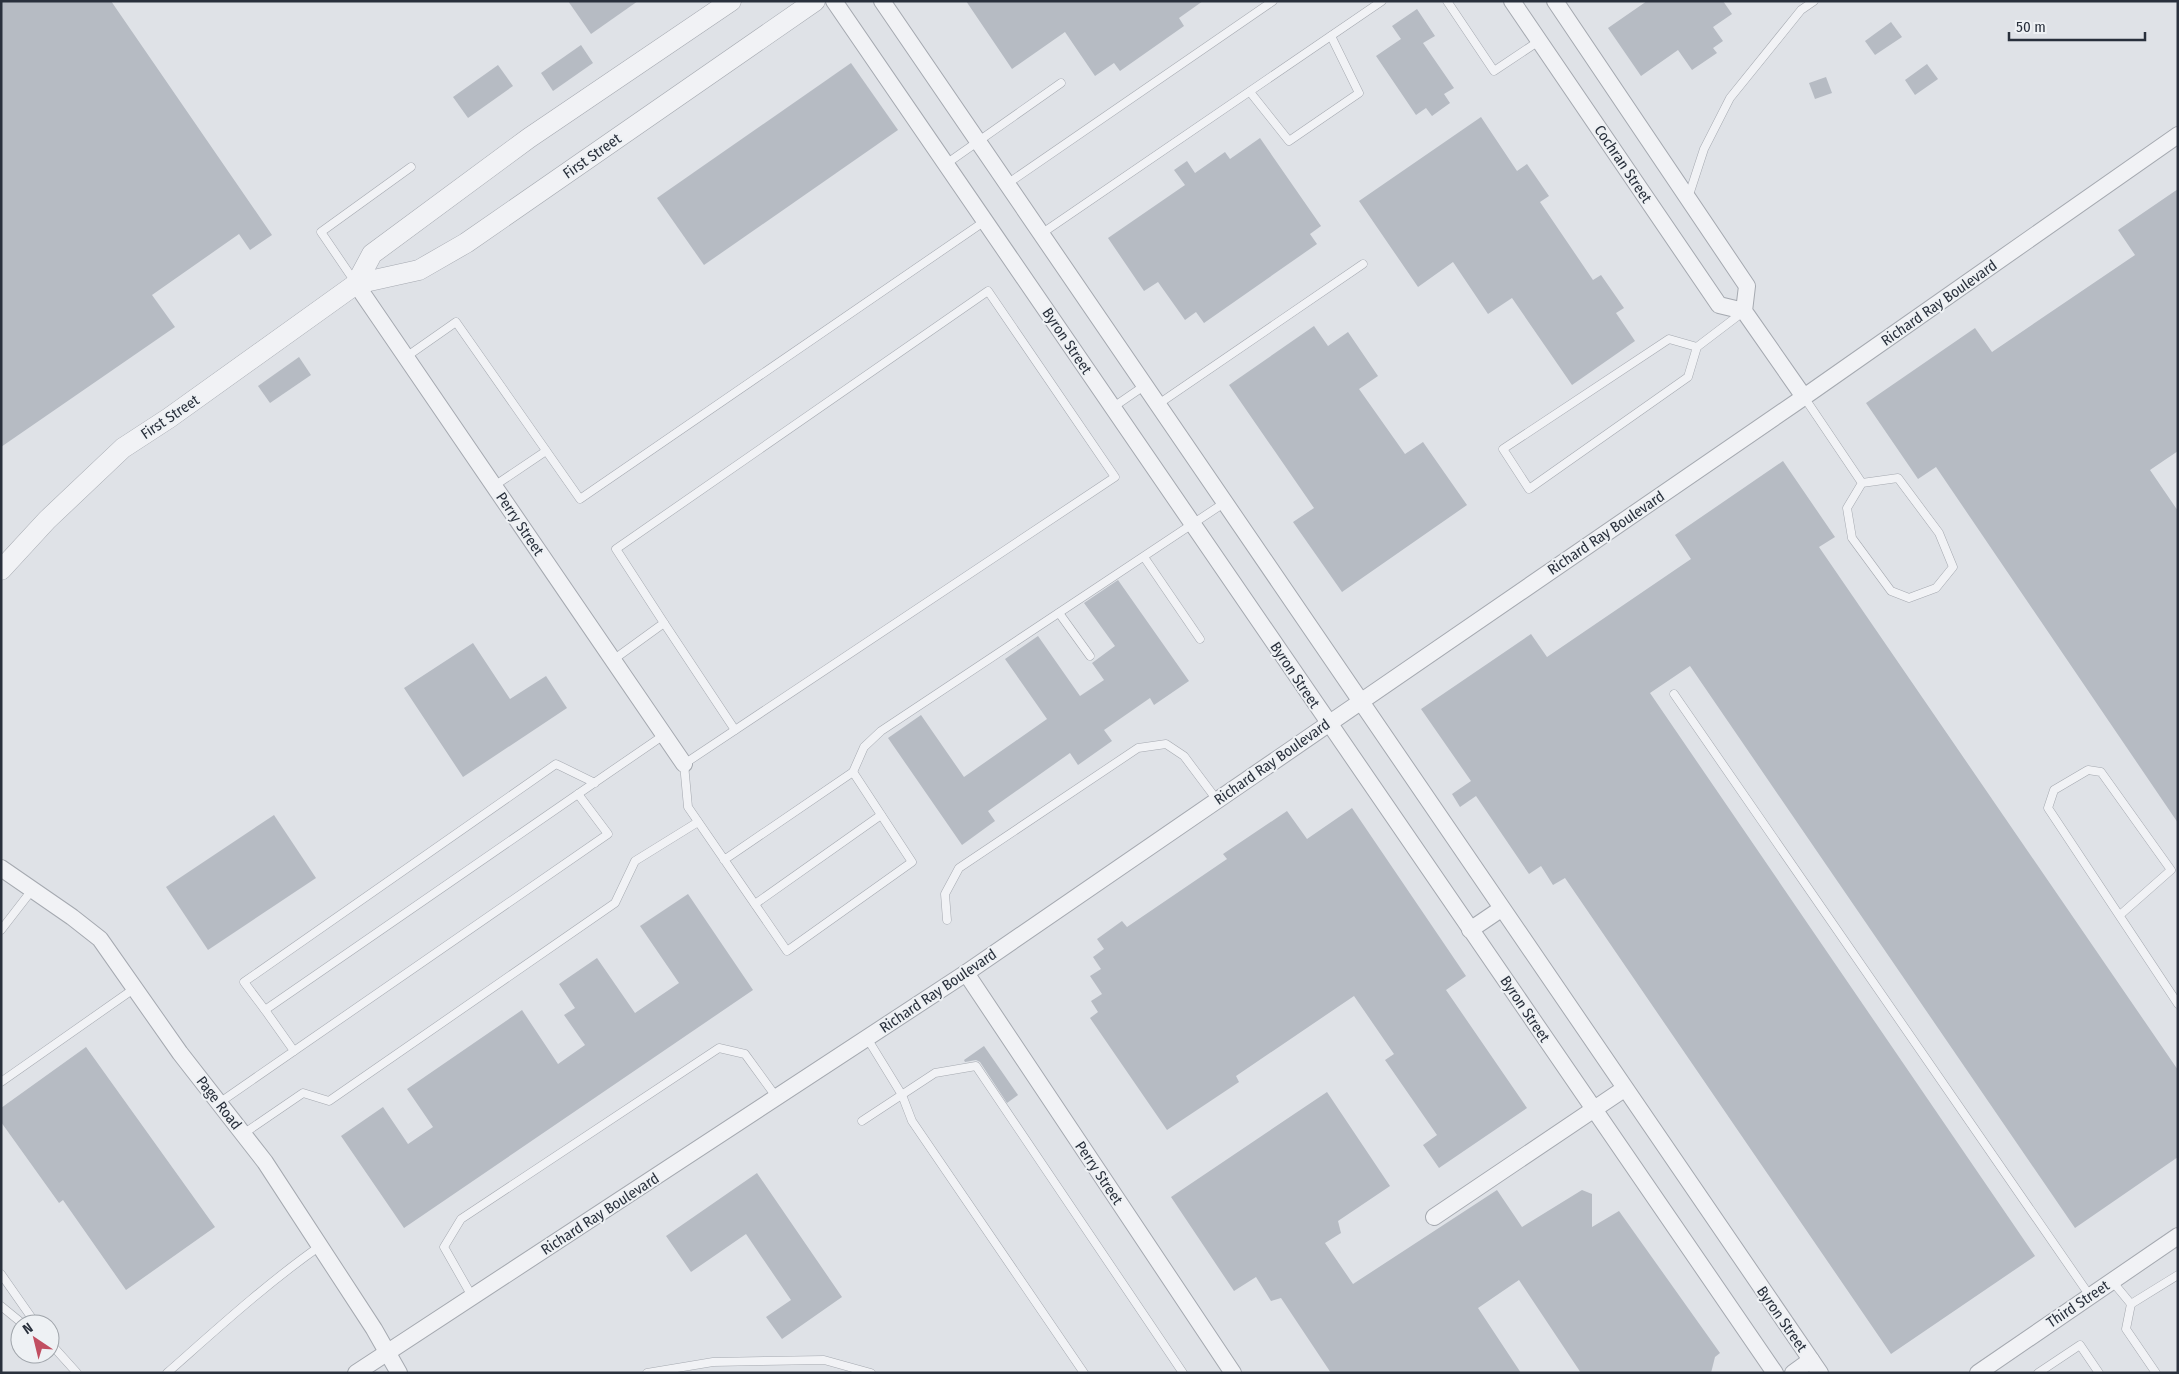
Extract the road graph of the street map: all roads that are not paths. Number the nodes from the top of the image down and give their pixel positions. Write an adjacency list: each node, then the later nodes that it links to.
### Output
1 (731, 1): 24 (street, First Street)
2 (815, 1): 24 (street, First Street)
3 (834, 1): 17 (street, Byron Street)
4 (882, 1): 16 (street, Byron Street)
5 (1274, 1): 19 (lane)
6 (1382, 1): 11 (lane)
7 (1447, 1): 12 (lane)
8 (1512, 1): 12 (street, Cochran Street)
9 (1555, 1): 20 (street)
10 (1814, 1): 20 (lane)
11 (1331, 36): 14 (lane); 14 (lane)
12 (1539, 41): 25 (street, Cochran Street)
13 (1061, 83): 16 (lane)
14 (1250, 92): 22 (lane)
15 (2178, 136): 29 (street, Richard Ray Boulevard)
16 (978, 141): 17 (lane); 19 (street, Byron Street)
17 (946, 164): 21 (street, Byron Street)
18 (411, 167): 24 (lane)
19 (1006, 184): 22 (street, Byron Street)
20 (1688, 198): 25 (street)
21 (985, 221): 31 (street, Byron Street); 32 (lane)
22 (1041, 234): 28 (street, Byron Street)
23 (1363, 264): 30 (lane)
24 (356, 284): 27 (street, Perry Street); 38 (street, First Street)
25 (1744, 310): 26 (lane); 29 (street)
26 (1696, 347): 26 (lane)
27 (406, 357): 32 (lane); 34 (street, Perry Street)
28 (1144, 386): 30 (street, Byron Street); 31 (lane)
29 (1804, 397): 33 (lane); 45 (street, Richard Ray Boulevard)
30 (1157, 405): 35 (street, Byron Street)
31 (1112, 408): 36 (street, Byron Street)
32 (546, 451): 34 (lane)
33 (1862, 483): 33 (lane)
34 (494, 486): 43 (street, Perry Street)
35 (1224, 503): 36 (lane); 45 (street, Byron Street)
36 (1192, 524): 37 (lane); 46 (street, Byron Street)
37 (1144, 557): 39 (lane); 41 (lane)
38 (1, 570)
39 (1059, 613): 42 (lane); 50 (lane)
40 (664, 623): 43 (lane); 47 (lane); 47 (lane)
41 (1200, 639)
42 (1090, 656)
43 (613, 660): 48 (street, Perry Street)
44 (1674, 694): 85 (lane)
45 (1360, 702): 46 (street, Richard Ray Boulevard); 60 (street, Byron Street)
46 (1328, 724): 53 (street, Richard Ray Boulevard); 64 (street, Byron Street)
47 (735, 730): 49 (lane)
48 (664, 735): 49 (street, Perry Street); 51 (lane)
49 (684, 764): 55 (lane)
50 (853, 772): 54 (lane); 56 (lane)
51 (595, 783): 52 (lane); 68 (lane)
52 (578, 794): 68 (lane); 70 (lane)
53 (1218, 800): 62 (lane); 65 (street, Richard Ray Boulevard)
54 (881, 815): 59 (lane); 59 (lane)
55 (698, 822): 56 (lane); 78 (lane)
56 (724, 860): 59 (lane)
57 (1, 868): 58 (street, Page Road)
58 (32, 890): 63 (lane); 66 (street, Page Road)
59 (755, 904)
60 (1501, 909): 64 (street); 72 (street, Byron Street)
61 (2120, 915): 61 (lane); 67 (lane)
62 (947, 920)
63 (1, 930)
64 (1470, 930): 76 (street, Byron Street)
65 (966, 974): 69 (street, Richard Ray Boulevard); 103 (street, Perry Street)
66 (135, 988): 71 (lane); 75 (street, Page Road)
67 (2178, 1004)
68 (265, 1010): 70 (lane)
69 (867, 1038): 73 (lane); 74 (street, Richard Ray Boulevard)
70 (294, 1051): 75 (lane)
71 (1, 1082)
72 (1624, 1089): 76 (street); 93 (street, Byron Street)
73 (902, 1094): 77 (lane); 101 (lane); 102 (lane)
74 (777, 1098): 86 (street, Richard Ray Boulevard); 86 (lane)
75 (219, 1103): 78 (street, Page Road)
76 (1593, 1109): 79 (street); 104 (street, Byron Street)
77 (862, 1121)
78 (243, 1134): 81 (street, Page Road)
79 (1434, 1216)
80 (2178, 1236): 84 (street, Third Street)
81 (320, 1246): 91 (street, Page Road); 96 (lane)
82 (1, 1274): 90 (lane)
83 (2178, 1275): 87 (lane)
84 (2112, 1281): 85 (street, Third Street); 87 (lane)
85 (2090, 1296): 106 (street, Third Street)
86 (473, 1298): 91 (street, Richard Ray Boulevard)
87 (2131, 1304): 108 (lane)
88 (1, 1306): 89 (lane)
89 (11, 1314)
90 (29, 1314)
91 (387, 1352): 97 (street, Richard Ray Boulevard); 98 (street, Page Road)
92 (60, 1355): 95 (lane)
93 (1815, 1366): 105 (street)
94 (2039, 1372): 107 (lane)
95 (77, 1373)
96 (167, 1373)
97 (356, 1373)
98 (399, 1373)
99 (646, 1373): 100 (lane)
100 (871, 1373)
101 (1084, 1373)
102 (1183, 1373)
103 (1233, 1373)
104 (1775, 1373)
105 (1793, 1373)
106 (1978, 1373)
107 (2099, 1373)
108 (2156, 1373)

